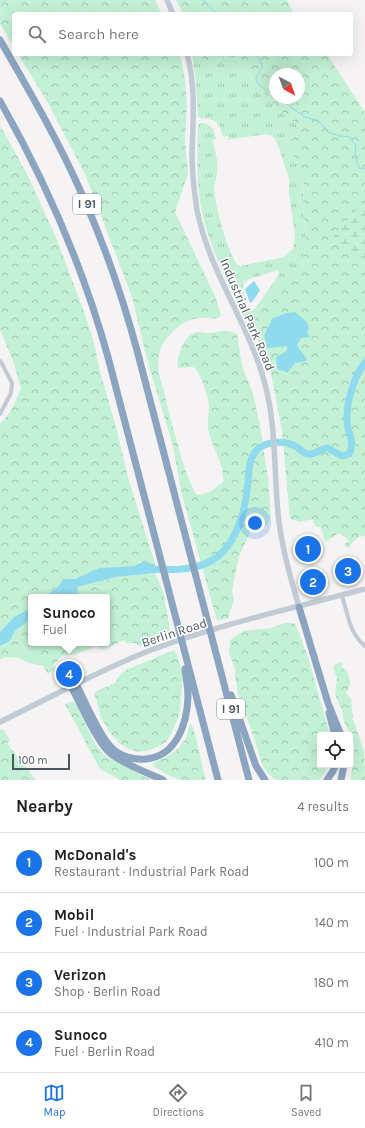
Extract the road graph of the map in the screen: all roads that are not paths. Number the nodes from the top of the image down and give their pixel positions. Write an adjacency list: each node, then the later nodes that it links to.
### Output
1 (167, 0): 2 (street)
2 (172, 12)
3 (0, 40): 15 (highway, I 91)
4 (187, 56): 12 (street, Industrial Park Road)
5 (0, 101): 14 (highway, I 91)
6 (0, 361): 7 (street)
7 (5, 405): 8 (street); 9 (street)
8 (0, 407)
9 (0, 414)
10 (365, 589): 11 (street, Berlin Road)
11 (342, 596): 12 (street, Berlin Road); 13 (street)
12 (299, 607): 16 (street, Berlin Road); 17 (highway)
13 (365, 646)
14 (184, 649): 16 (highway); 24 (highway, I 91)
15 (220, 668): 25 (highway, I 91); 26 (highway)
16 (74, 685): 18 (street, Berlin Road); 23 (highway)
17 (328, 703): 19 (highway); 20 (highway)
18 (0, 722)
19 (334, 732)
20 (340, 732)
21 (334, 768): 27 (highway)
22 (343, 768): 28 (highway)
23 (163, 780)
24 (218, 780)
25 (249, 780)
26 (265, 780)
27 (327, 780)
28 (341, 780)

